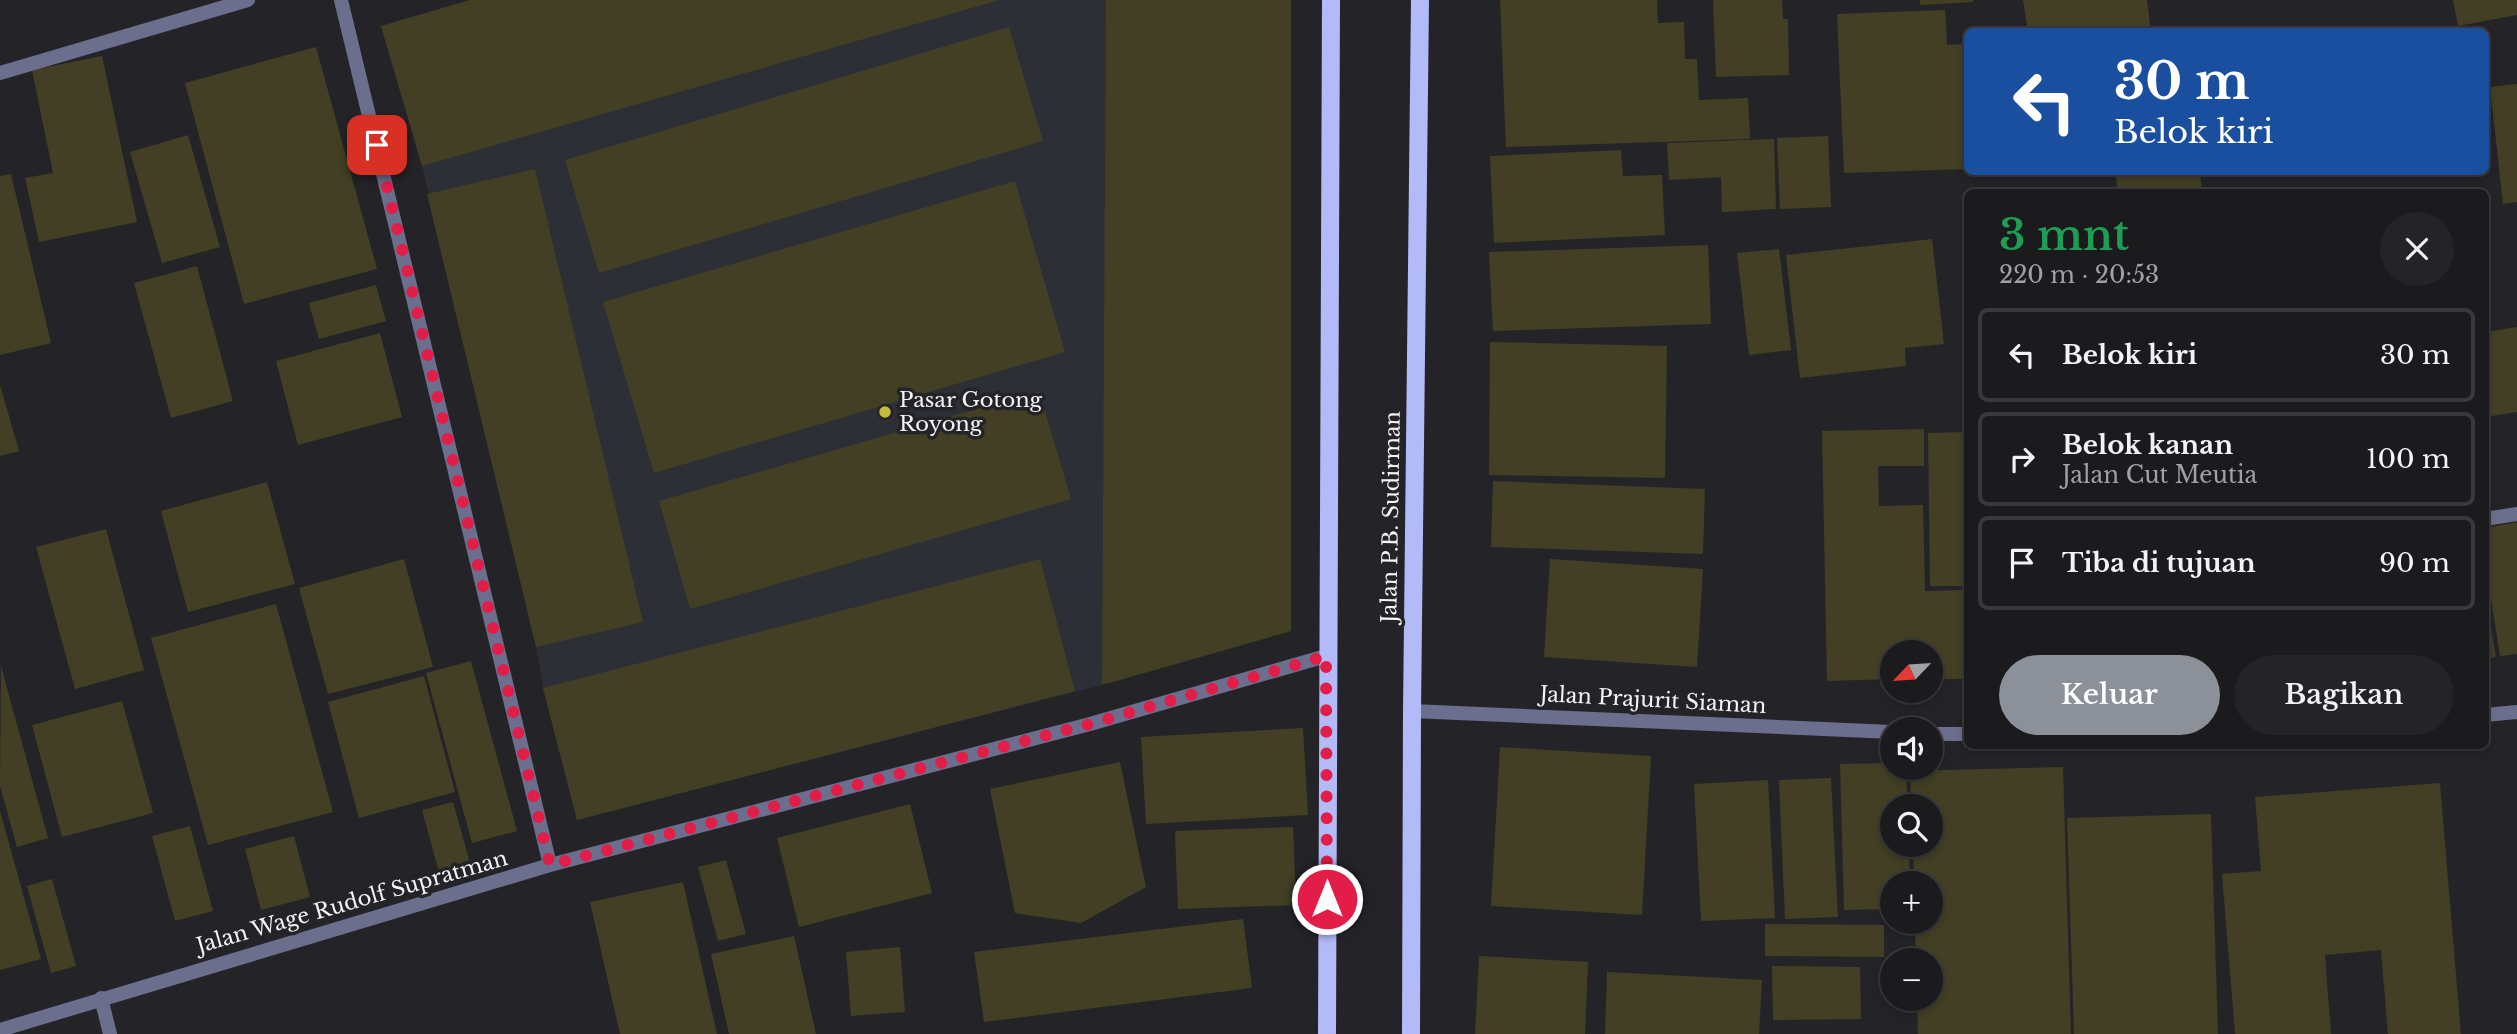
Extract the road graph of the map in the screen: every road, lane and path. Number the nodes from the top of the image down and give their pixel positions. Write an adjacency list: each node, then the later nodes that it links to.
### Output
1 (248, 0): 5 (street)
2 (341, 0): 15 (street)
3 (1331, 0): 8 (main road)
4 (1420, 0): 9 (main road, Jalan P.B. Sudirman)
5 (0, 73)
6 (2517, 514): 7 (street)
7 (2489, 518)
8 (1326, 656): 15 (street, Jalan Wage Rudolf Supratman); 19 (main road)
9 (1412, 710): 12 (street, Jalan Prajurit Siaman); 20 (main road, Jalan P.B. Sudirman)
10 (2517, 712): 11 (street)
11 (2489, 715)
12 (1880, 731)
13 (1943, 734): 14 (street)
14 (1964, 734)
15 (550, 865): 16 (street, Jalan Wage Rudolf Supratman)
16 (101, 998): 17 (street, Jalan Wage Rudolf Supratman); 18 (street)
17 (0, 1030)
18 (110, 1034)
19 (1327, 1034)
20 (1411, 1034)

